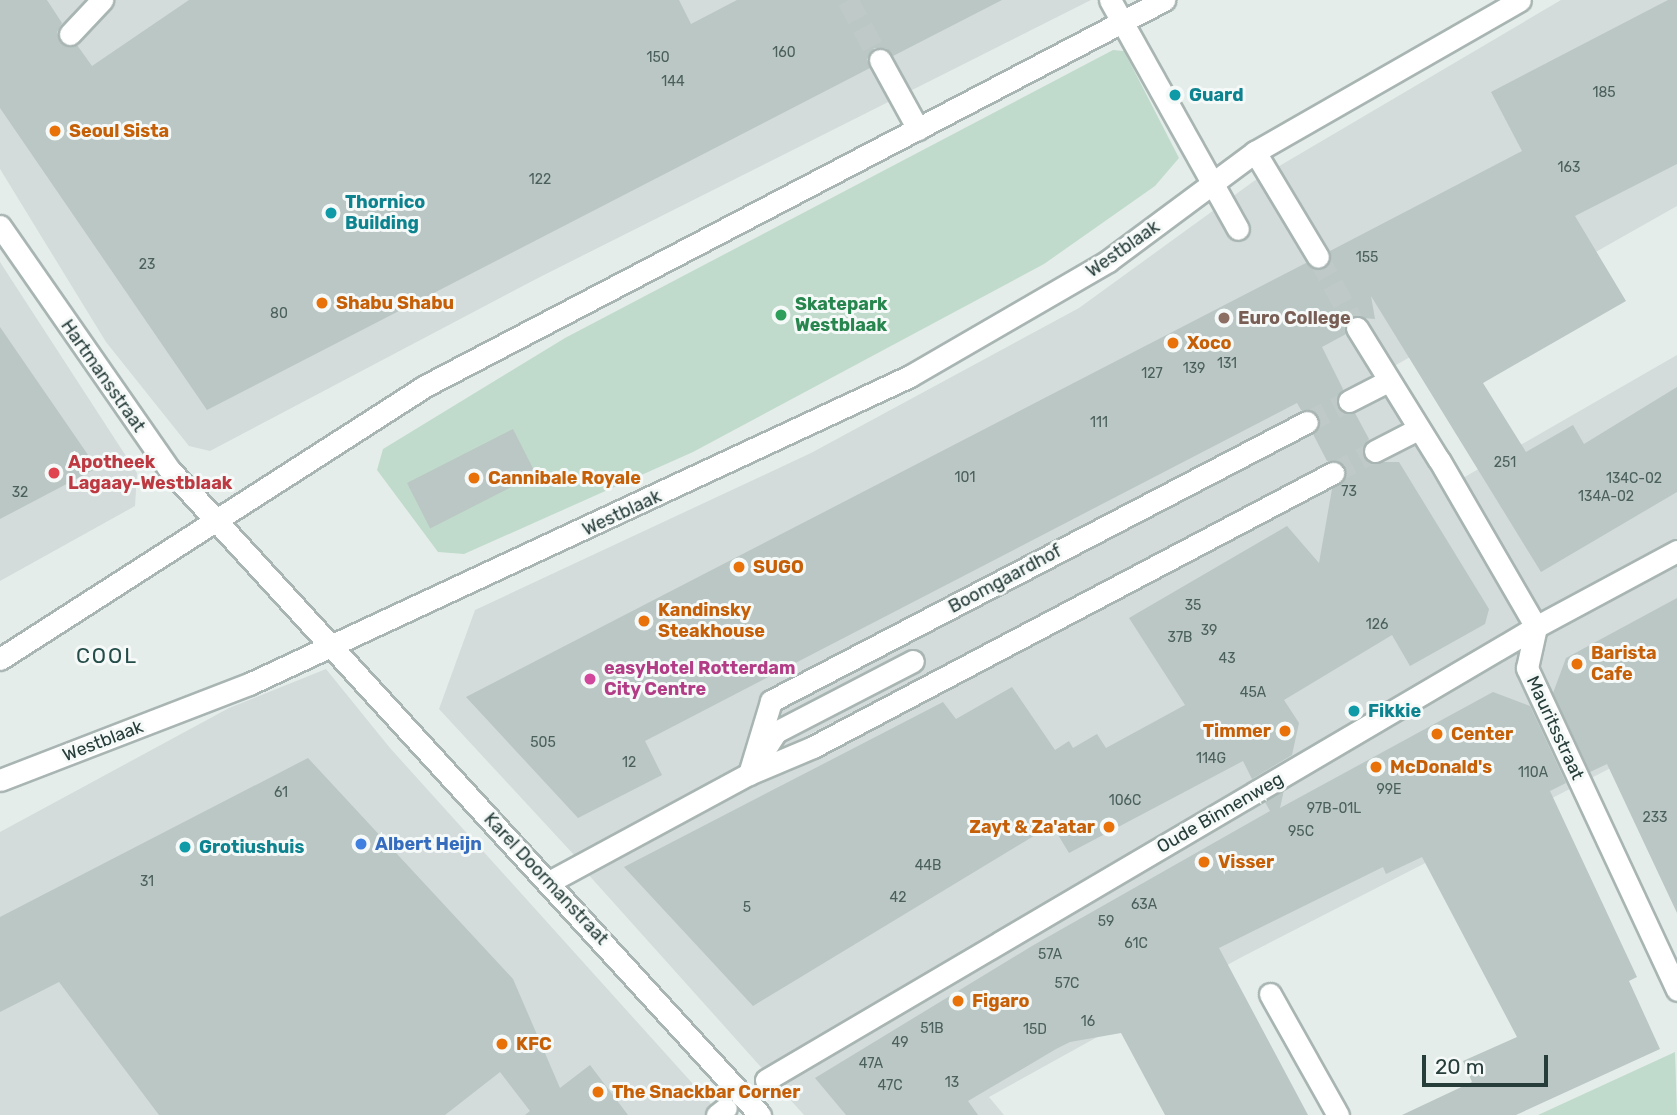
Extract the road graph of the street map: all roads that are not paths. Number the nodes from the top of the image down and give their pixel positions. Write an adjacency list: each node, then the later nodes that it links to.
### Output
1 (102, 0): 6 (street)
2 (1110, 0): 5 (street)
3 (1520, 0): 9 (street, Westblaak)
4 (1153, 3): 5 (street)
5 (1122, 22): 8 (street); 10 (street)
6 (70, 34)
7 (880, 60): 8 (street)
8 (918, 129): 21 (street)
9 (1255, 152): 10 (street, Westblaak); 13 (street)
10 (1213, 186): 12 (street); 24 (street, Westblaak)
11 (0, 226): 21 (street, Hartmansstraat)
12 (1238, 229)
13 (1318, 257)
14 (1357, 328): 15 (street)
15 (1386, 382): 16 (street); 18 (street)
16 (1349, 401)
17 (1307, 422): 27 (street, Boomgaardhof)
18 (1418, 429): 19 (street); 23 (street)
19 (1375, 451)
20 (1333, 473): 27 (street)
21 (216, 518): 24 (street, Hartmansstraat); 25 (street)
22 (1677, 551): 23 (street, Oude Binnenweg)
23 (1536, 627): 30 (street, Mauritsstraat); 32 (street, Oude Binnenweg)
24 (330, 645): 28 (street, Westblaak); 29 (street, Karel Doormanstraat)
25 (0, 659)
26 (913, 661): 27 (street)
27 (749, 774): 29 (street)
28 (0, 780)
29 (549, 882): 33 (street, Karel Doormanstraat)
30 (1677, 990)
31 (1270, 994): 34 (street)
32 (766, 1080)
33 (760, 1115)
34 (1338, 1115)

